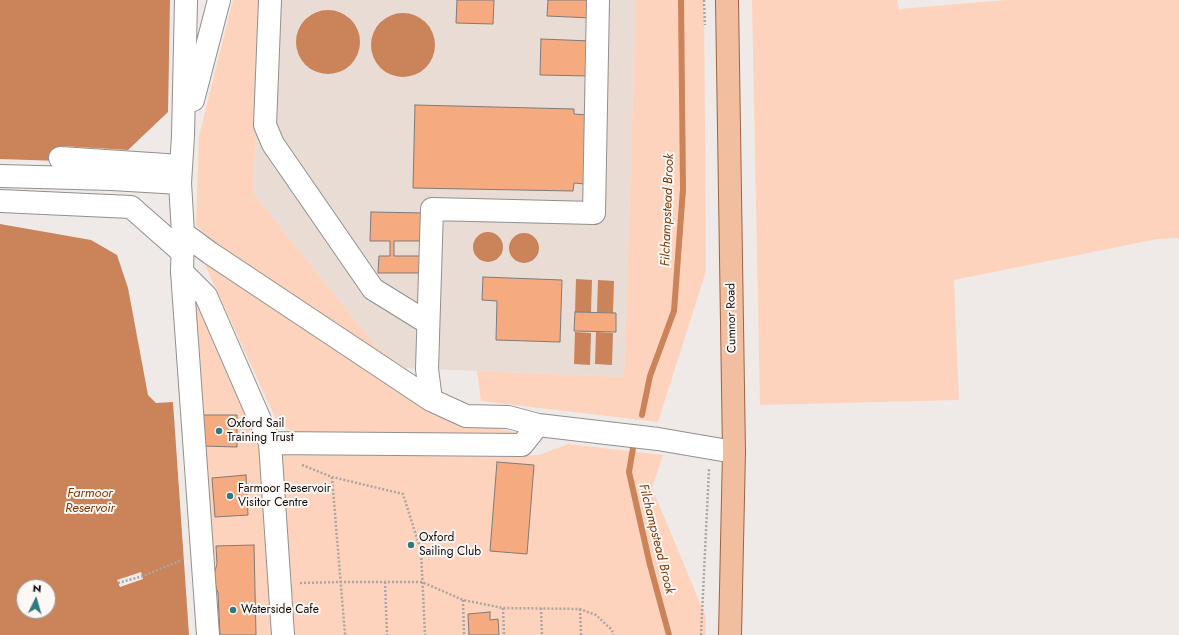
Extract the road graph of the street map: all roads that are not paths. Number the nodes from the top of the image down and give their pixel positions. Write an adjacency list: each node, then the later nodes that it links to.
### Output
1 (186, 0): 6 (street)
2 (219, 0): 6 (street)
3 (270, 0): 12 (street)
4 (598, 0): 12 (street)
5 (727, 0): 16 (main road, Cumnor Road)
6 (183, 136): 8 (street)
7 (60, 158): 8 (street)
8 (180, 174): 9 (street); 11 (street)
9 (0, 176)
10 (0, 201): 11 (street)
11 (182, 252): 13 (street); 15 (street); 17 (street)
12 (428, 323): 13 (street)
13 (431, 400): 14 (street)
14 (538, 425): 15 (street); 16 (street)
15 (270, 444): 18 (street)
16 (734, 452): 19 (main road, Cumnor Road)
17 (208, 635)
18 (282, 635)
19 (730, 635)

